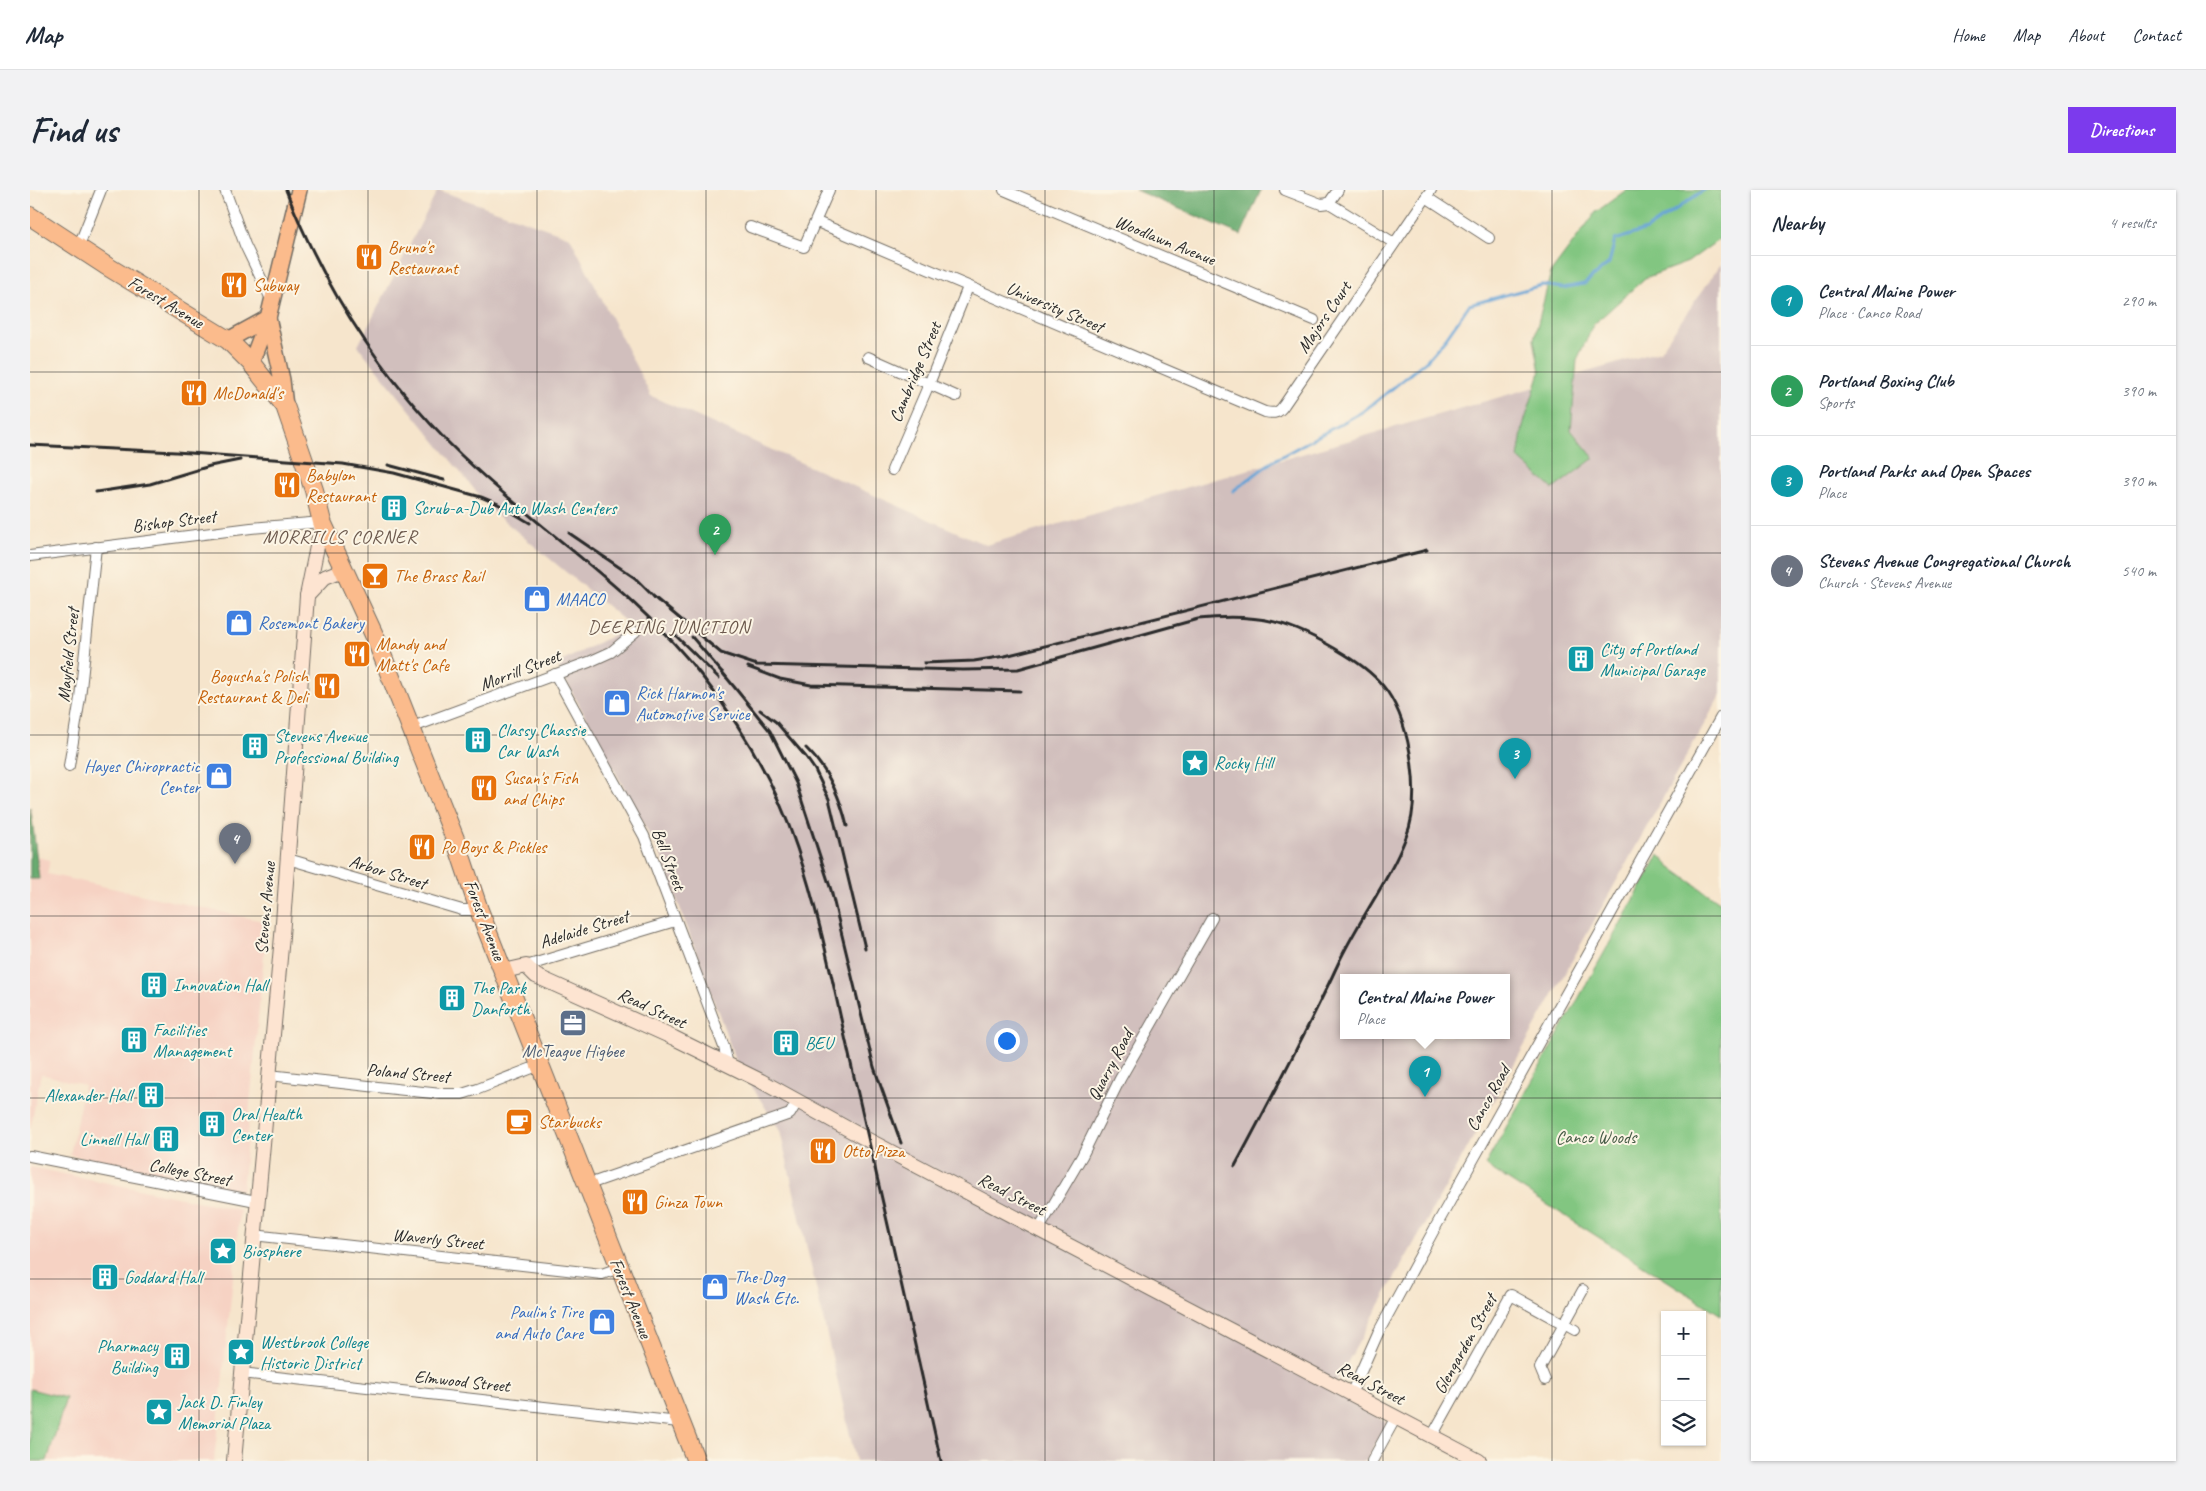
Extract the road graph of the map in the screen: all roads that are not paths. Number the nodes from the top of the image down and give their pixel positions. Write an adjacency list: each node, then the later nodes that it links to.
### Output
1 (101, 190): 15 (street)
2 (225, 190): 17 (street)
3 (299, 190): 17 (main road)
4 (829, 190): 11 (street)
5 (1004, 190): 19 (street, Woodlawn Avenue)
6 (1285, 190): 9 (street)
7 (1338, 190): 9 (street)
8 (1429, 194): 13 (street); 14 (street, Majors Court)
9 (1329, 203): 14 (street)
10 (30, 216): 15 (highway, Forest Avenue)
11 (817, 222): 12 (street); 16 (street, University Street)
12 (750, 226)
13 (1489, 238)
14 (1394, 243): 26 (street, Majors Court)
15 (78, 248): 20 (highway, Forest Avenue)
16 (968, 287): 23 (street, Cambridge Street); 26 (street, University Street)
17 (272, 301): 18 (main road)
18 (268, 318): 20 (main road); 22 (main road); 25 (main road)
19 (1314, 320)
20 (228, 340): 22 (highway, Forest Avenue)
21 (868, 357): 23 (street)
22 (251, 363): 25 (highway, Forest Avenue)
23 (929, 384): 24 (street); 27 (street, Cambridge Street)
24 (956, 396)
25 (285, 406): 28 (highway, Forest Avenue)
26 (1282, 408)
27 (892, 470)
28 (322, 522): 29 (street, Bishop Street); 31 (highway, Forest Avenue); 32 (street, Stevens Avenue)
29 (96, 547): 30 (street, Bishop Street); 37 (street, Mayfield Street)
30 (30, 556)
31 (346, 570): 32 (street); 36 (highway, Forest Avenue)
32 (307, 596): 38 (street, Stevens Avenue)
33 (635, 632): 34 (street, Morrill Street)
34 (555, 674): 36 (street, Morrill Street); 41 (street, Bell Street)
35 (1720, 722): 59 (street, Canco Road)
36 (410, 728): 39 (highway, Forest Avenue)
37 (69, 766)
38 (288, 859): 39 (street, Arbor Street); 46 (street, Stevens Avenue)
39 (479, 910): 43 (highway, Forest Avenue)
40 (1212, 918): 51 (street, Quarry Road)
41 (675, 921): 42 (street, Adelaide Street); 45 (street, Bell Street)
42 (526, 966): 43 (street, Adelaide Street); 45 (street, Read Street)
43 (504, 971): 44 (highway, Forest Avenue)
44 (540, 1065): 46 (street, Poland Street); 49 (highway, Forest Avenue)
45 (728, 1065): 47 (street, Read Street)
46 (269, 1075): 50 (street, Stevens Avenue)
47 (797, 1102): 49 (street); 51 (street, Read Street)
48 (30, 1156): 50 (street, College Street)
49 (586, 1185): 53 (highway, Forest Avenue)
50 (256, 1201): 52 (street, Stevens Avenue)
51 (1039, 1229): 59 (street, Read Street)
52 (253, 1235): 53 (street, Waverly Street); 57 (street, Stevens Avenue)
53 (619, 1268): 61 (highway, Forest Avenue)
54 (1583, 1290): 55 (street)
55 (1564, 1324): 56 (street); 58 (street); 62 (street, Glengarden Street)
56 (1575, 1330)
57 (241, 1372): 61 (street, Elmwood Street); 63 (street, Stevens Avenue)
58 (1545, 1380)
59 (1351, 1394): 60 (street, Read Street)
60 (1396, 1417): 62 (street, Read Street); 65 (street)
61 (679, 1422): 64 (highway, Forest Avenue)
62 (1432, 1436): 66 (street, Read Street)
63 (234, 1461)
64 (696, 1461)
65 (1372, 1461)
66 (1479, 1461)

